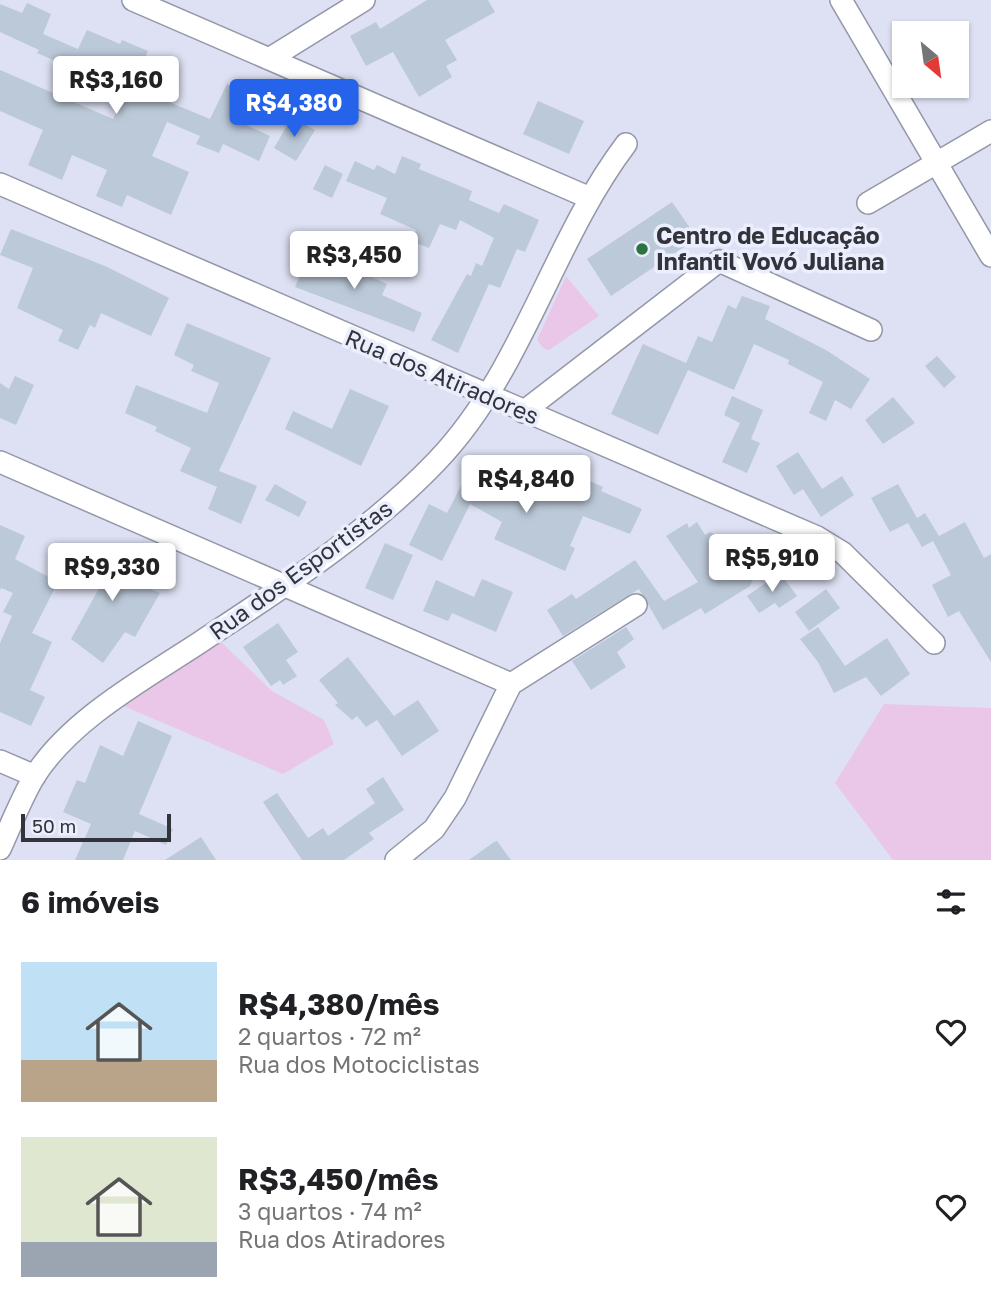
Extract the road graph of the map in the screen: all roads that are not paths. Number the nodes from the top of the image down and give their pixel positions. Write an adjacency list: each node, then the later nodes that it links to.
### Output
1 (133, 0): 4 (street)
2 (365, 0): 4 (street)
3 (841, 0): 7 (street)
4 (269, 59): 9 (street)
5 (991, 131): 7 (street)
6 (626, 144): 9 (street, Rua dos Esportistas)
7 (936, 163): 10 (street); 11 (street)
8 (0, 184): 13 (street, Rua dos Atiradores)
9 (590, 198): 13 (street, Rua dos Esportistas)
10 (868, 203)
11 (991, 256)
12 (872, 330): 14 (street)
13 (488, 397): 14 (street, Rua dos Atiradores); 16 (street, Rua dos Esportistas)
14 (523, 412): 18 (street, Rua dos Atiradores)
15 (0, 461): 16 (street)
16 (286, 586): 19 (street); 21 (street, Rua dos Esportistas)
17 (636, 605): 19 (street)
18 (934, 643)
19 (511, 684): 23 (street)
20 (0, 761): 21 (street)
21 (35, 776): 22 (street, Rua dos Esportistas)
22 (0, 849)
23 (396, 860)

